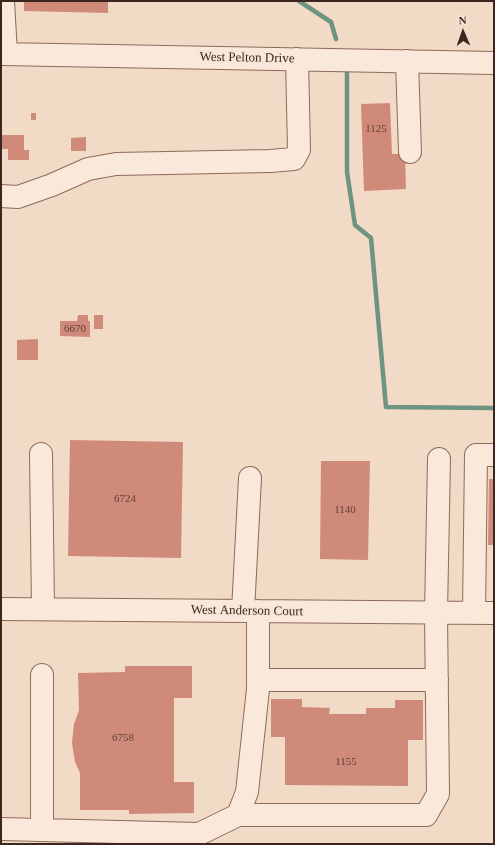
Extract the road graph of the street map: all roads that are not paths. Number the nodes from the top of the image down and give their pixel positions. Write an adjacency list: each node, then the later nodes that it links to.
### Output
1 (4, 1): 2 (street)
2 (3, 54): 3 (street, West Pelton Drive)
3 (297, 59): 4 (street, West Pelton Drive); 7 (street)
4 (407, 61): 5 (street, West Pelton Drive); 6 (street)
5 (494, 63)
6 (410, 152)
7 (1, 196)
8 (42, 454): 13 (street)
9 (494, 455): 16 (street)
10 (439, 459): 15 (street)
11 (250, 478): 14 (street)
12 (1, 609): 13 (street, West Anderson Court)
13 (43, 609): 14 (street, West Anderson Court)
14 (251, 611): 15 (street, West Anderson Court); 18 (street)
15 (436, 613): 16 (street, West Anderson Court); 19 (street)
16 (484, 613)
17 (42, 675): 22 (street)
18 (258, 680): 19 (street); 20 (street)
19 (437, 680): 20 (street)
20 (238, 815): 22 (street)
21 (1, 828): 22 (street)
22 (42, 830)

